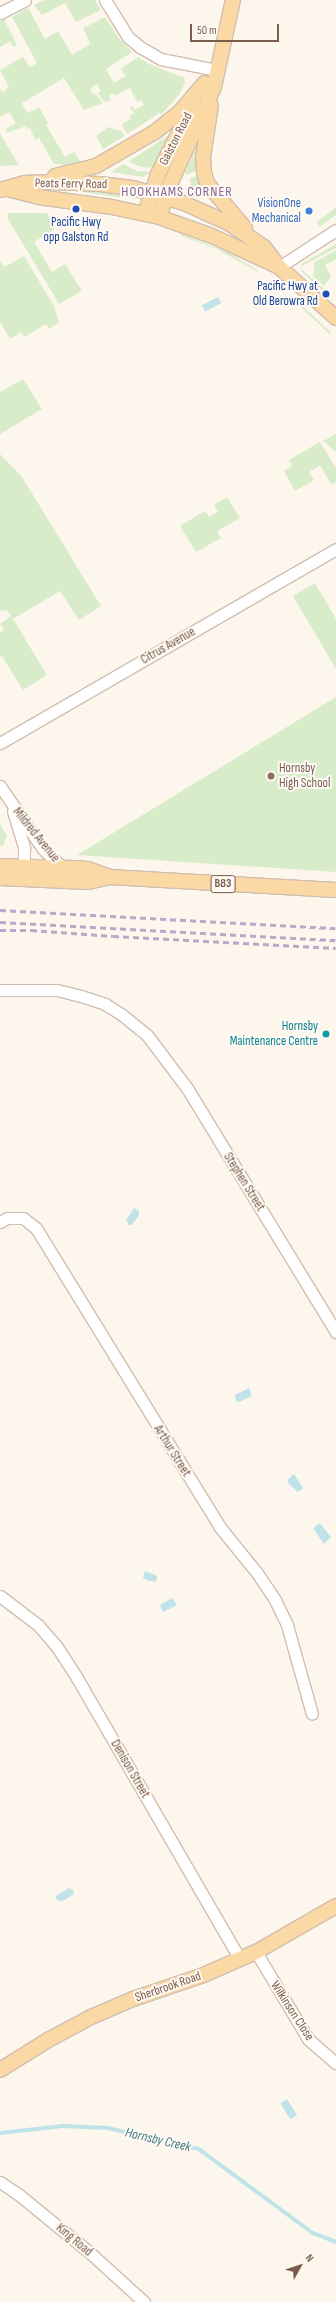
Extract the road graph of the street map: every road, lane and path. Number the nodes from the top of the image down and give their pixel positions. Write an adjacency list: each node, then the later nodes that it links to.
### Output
1 (25, 0): 4 (street)
2 (105, 0): 5 (street)
3 (233, 0): 5 (main road, Galston Road)
4 (0, 13)
5 (216, 70): 6 (main road, Galston Road)
6 (209, 85): 7 (main road); 9 (main road, Galston Road); 10 (main road, Galston Road); 14 (main road)
7 (24, 183): 8 (main road, Peats Ferry Road); 9 (main road, Peats Ferry Road)
8 (4, 189): 11 (main road, Peats Ferry Road)
9 (152, 192): 10 (main road, Peats Ferry Road); 11 (main road, Galston Road)
10 (166, 197): 12 (main road, Galston Road); 14 (main road, Peats Ferry Road)
11 (145, 214): 12 (main road, Peats Ferry Road)
12 (159, 217): 15 (main road, Peats Ferry Road)
13 (336, 230): 15 (street)
14 (264, 247): 15 (main road, Peats Ferry Road)
15 (279, 267): 16 (main road, Peats Ferry Road)
16 (336, 318)
17 (336, 549): 18 (street, Citrus Avenue)
18 (0, 743)
19 (0, 786): 20 (street, Mildred Avenue)
20 (9, 802): 22 (street, Mildred Avenue); 23 (street, Mildred Avenue)
21 (0, 866): 23 (main road, B83)
22 (63, 868): 23 (main road, B83); 24 (main road, B83)
23 (24, 872): 24 (main road, B83); 25 (main road, B83)
24 (110, 877): 26 (main road, B83)
25 (0, 878)
26 (336, 890)
27 (0, 990): 29 (street, Stephen Street)
28 (0, 1222): 31 (street, Arthur Street)
29 (336, 1332)
30 (0, 1596): 34 (street, Denison Street)
31 (312, 1714)
32 (336, 1906): 33 (main road, Sherbrook Road)
33 (256, 1952): 34 (main road, Sherbrook Road); 35 (street, Wilkinson Close)
34 (240, 1959): 36 (main road, Sherbrook Road)
35 (336, 2063)
36 (0, 2070)
37 (0, 2182): 38 (street, King Road)
38 (144, 2302)

